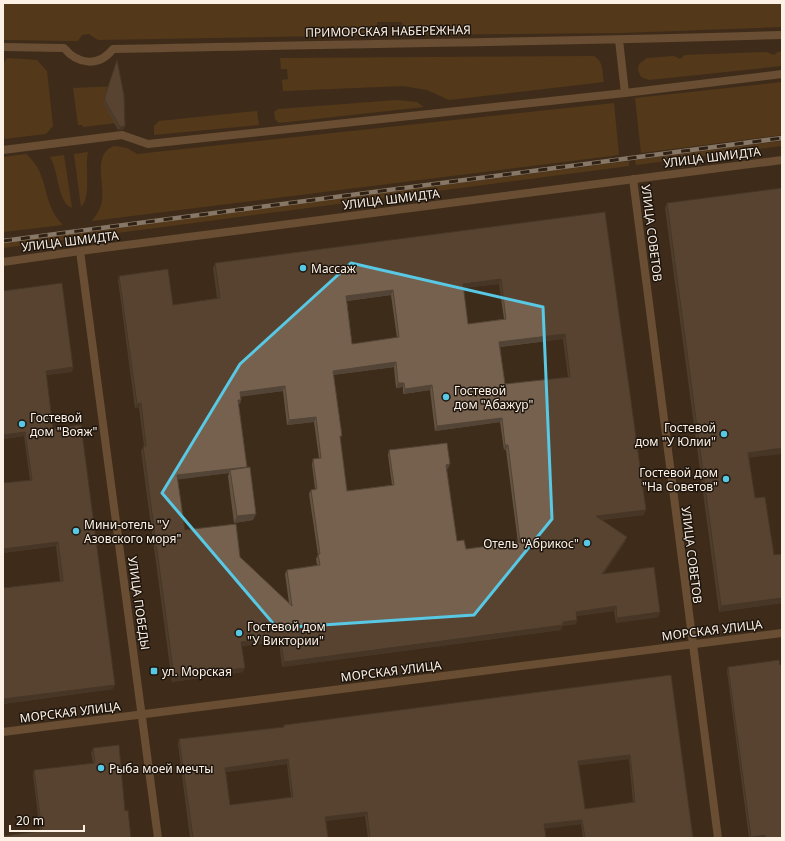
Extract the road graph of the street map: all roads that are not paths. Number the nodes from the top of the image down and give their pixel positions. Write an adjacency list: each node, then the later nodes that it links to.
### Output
1 (782, 35): 2 (street, ПРИМОРСКАЯ НАБЕРЕЖНАЯ)
2 (619, 40): 3 (street, ПРИМОРСКАЯ НАБЕРЕЖНАЯ); 5 (street)
3 (3, 47)
4 (782, 74): 5 (street)
5 (625, 93): 6 (street)
6 (3, 150)
7 (782, 160): 8 (street, УЛИЦА ШМИДТА)
8 (633, 179): 9 (street, УЛИЦА ШМИДТА); 12 (street, УЛИЦА СОВЕТОВ)
9 (80, 251): 10 (street, УЛИЦА ШМИДТА); 13 (street, УЛИЦА ПОБЕДЫ)
10 (3, 262)
11 (782, 633): 12 (street, МОРСКАЯ УЛИЦА)
12 (692, 645): 13 (street, МОРСКАЯ УЛИЦА); 16 (street, УЛИЦА СОВЕТОВ)
13 (142, 715): 14 (street, МОРСКАЯ УЛИЦА); 15 (street, УЛИЦА ПОБЕДЫ)
14 (3, 732)
15 (158, 838)
16 (718, 838)

